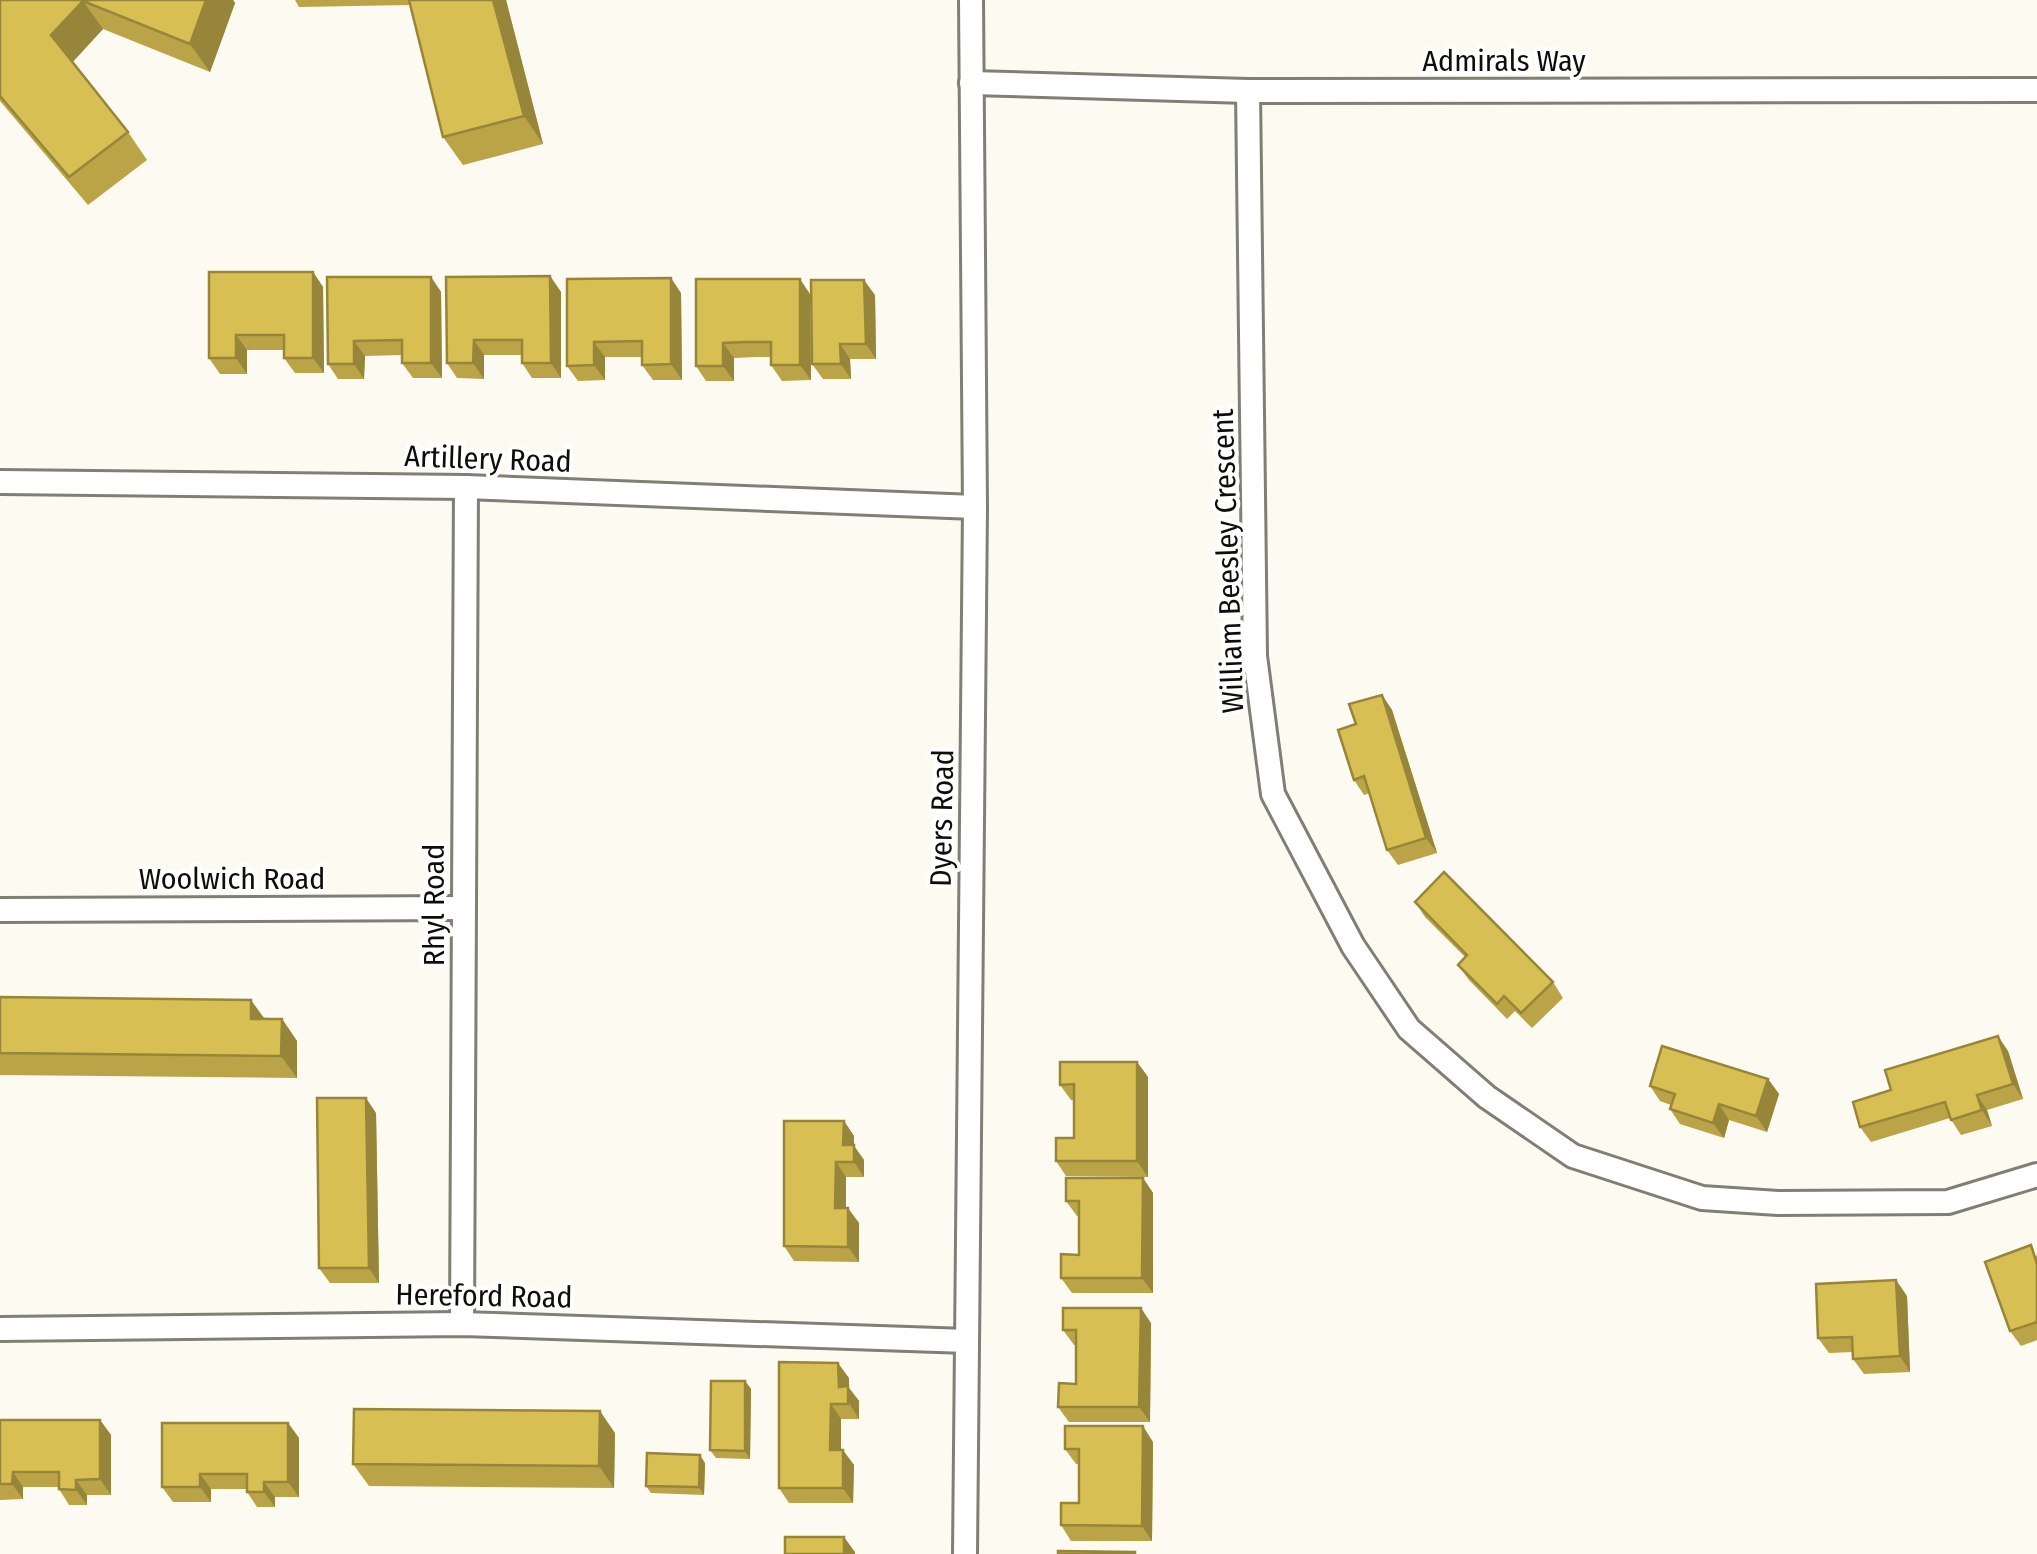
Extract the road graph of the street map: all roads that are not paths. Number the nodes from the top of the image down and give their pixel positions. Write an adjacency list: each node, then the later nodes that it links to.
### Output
1 (972, 0): 2 (lane, Dyers Road)
2 (970, 83): 4 (lane, Admirals Way); 7 (lane, Dyers Road)
3 (2037, 90): 4 (lane, Admirals Way)
4 (1248, 91): 10 (lane, William Beesley Crescent)
5 (0, 482): 6 (lane, Artillery Road)
6 (466, 487): 7 (lane, Artillery Road); 8 (lane, Rhyl Road)
7 (975, 507): 13 (lane, Dyers Road)
8 (464, 908): 9 (lane, Woolwich Road); 11 (lane, Rhyl Road)
9 (0, 910)
10 (2037, 1175)
11 (462, 1324): 12 (lane, Hereford Road); 13 (lane, Hereford Road)
12 (0, 1329)
13 (967, 1341): 14 (lane, Dyers Road)
14 (965, 1554)

